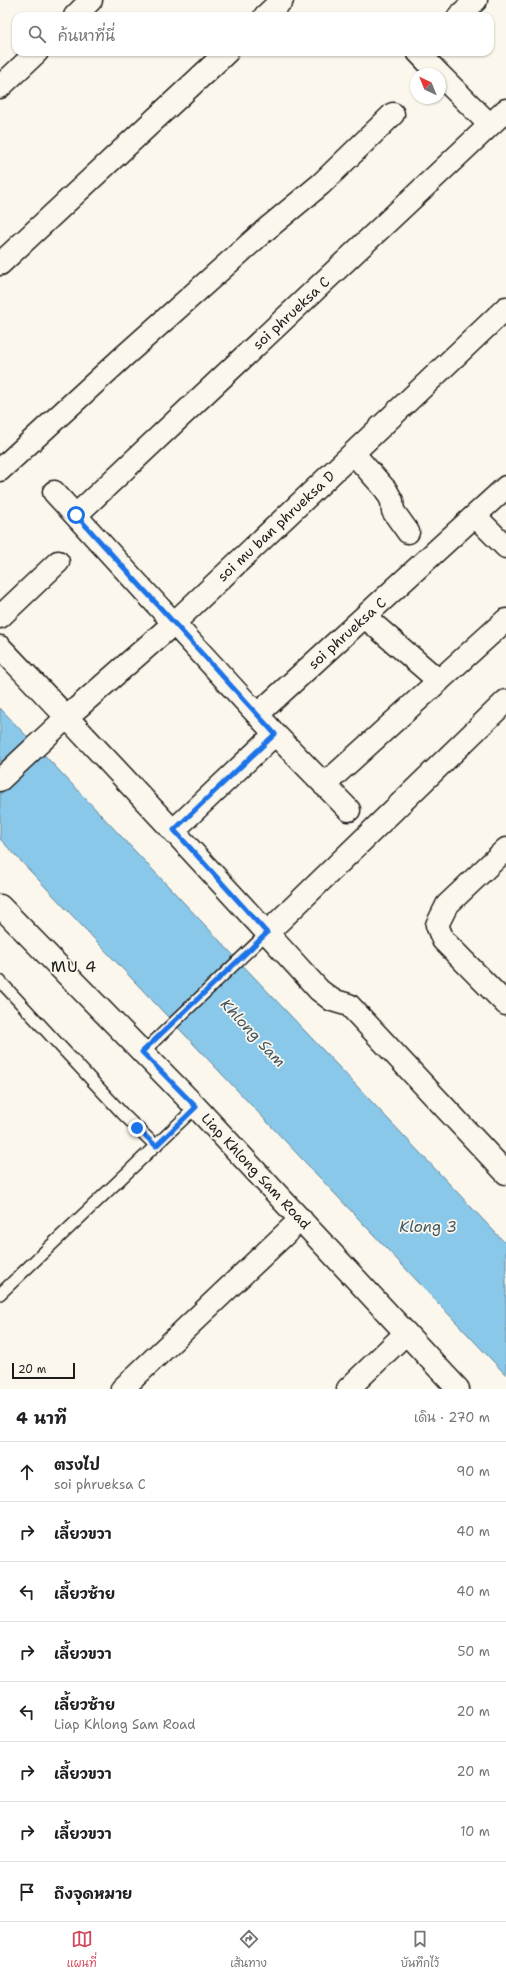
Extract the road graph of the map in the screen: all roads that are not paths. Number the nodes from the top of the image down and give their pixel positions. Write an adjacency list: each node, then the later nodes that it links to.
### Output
1 (92, 0): 4 (street)
2 (282, 0): 5 (street)
3 (476, 0): 6 (street)
4 (79, 12)
5 (269, 12)
6 (463, 12)
7 (33, 56): 12 (street)
8 (223, 56): 16 (street)
9 (422, 56): 10 (street)
10 (434, 68)
11 (446, 80): 15 (street)
12 (0, 87)
13 (506, 110): 15 (street, soi phrueksa C)
14 (393, 114): 19 (street)
15 (490, 125): 22 (street, soi phrueksa C)
16 (0, 264)
17 (506, 308): 18 (street, soi mu ban phrueksa D)
18 (353, 453): 24 (street); 30 (street, soi mu ban phrueksa D)
19 (0, 470)
20 (506, 487): 23 (street, soi phrueksa C)
21 (54, 492): 22 (street)
22 (76, 515): 30 (street)
23 (475, 516): 25 (street); 28 (street, soi phrueksa C)
24 (408, 532)
25 (506, 547)
26 (58, 562): 27 (street)
27 (0, 617)
28 (365, 617): 32 (street); 34 (street, soi phrueksa C)
29 (506, 620): 32 (street)
30 (174, 622): 34 (street); 35 (street, soi mu ban phrueksa D)
31 (0, 647): 35 (street)
32 (439, 681): 38 (street)
33 (506, 701): 43 (street)
34 (258, 714): 36 (street)
35 (67, 717): 37 (street, soi mu ban phrueksa D); 40 (street)
36 (275, 734): 38 (street); 40 (street)
37 (0, 780)
38 (324, 785): 39 (street)
39 (349, 810)
40 (174, 830): 43 (street)
41 (506, 849): 45 (street)
42 (0, 906): 46 (street, Liap Khlong Sam Road)
43 (267, 933): 46 (lane); 49 (street)
44 (0, 981): 48 (lane)
45 (502, 992)
46 (142, 1052): 47 (street, Liap Khlong Sam Road)
47 (196, 1107): 48 (lane); 50 (street, Liap Khlong Sam Road)
48 (156, 1146): 51 (lane)
49 (505, 1170)
50 (302, 1219): 52 (street, Liap Khlong Sam Road); 53 (street)
51 (0, 1294)
52 (406, 1333): 54 (street); 55 (street, Liap Khlong Sam Road)
53 (122, 1389)
54 (348, 1389)
55 (458, 1389)

